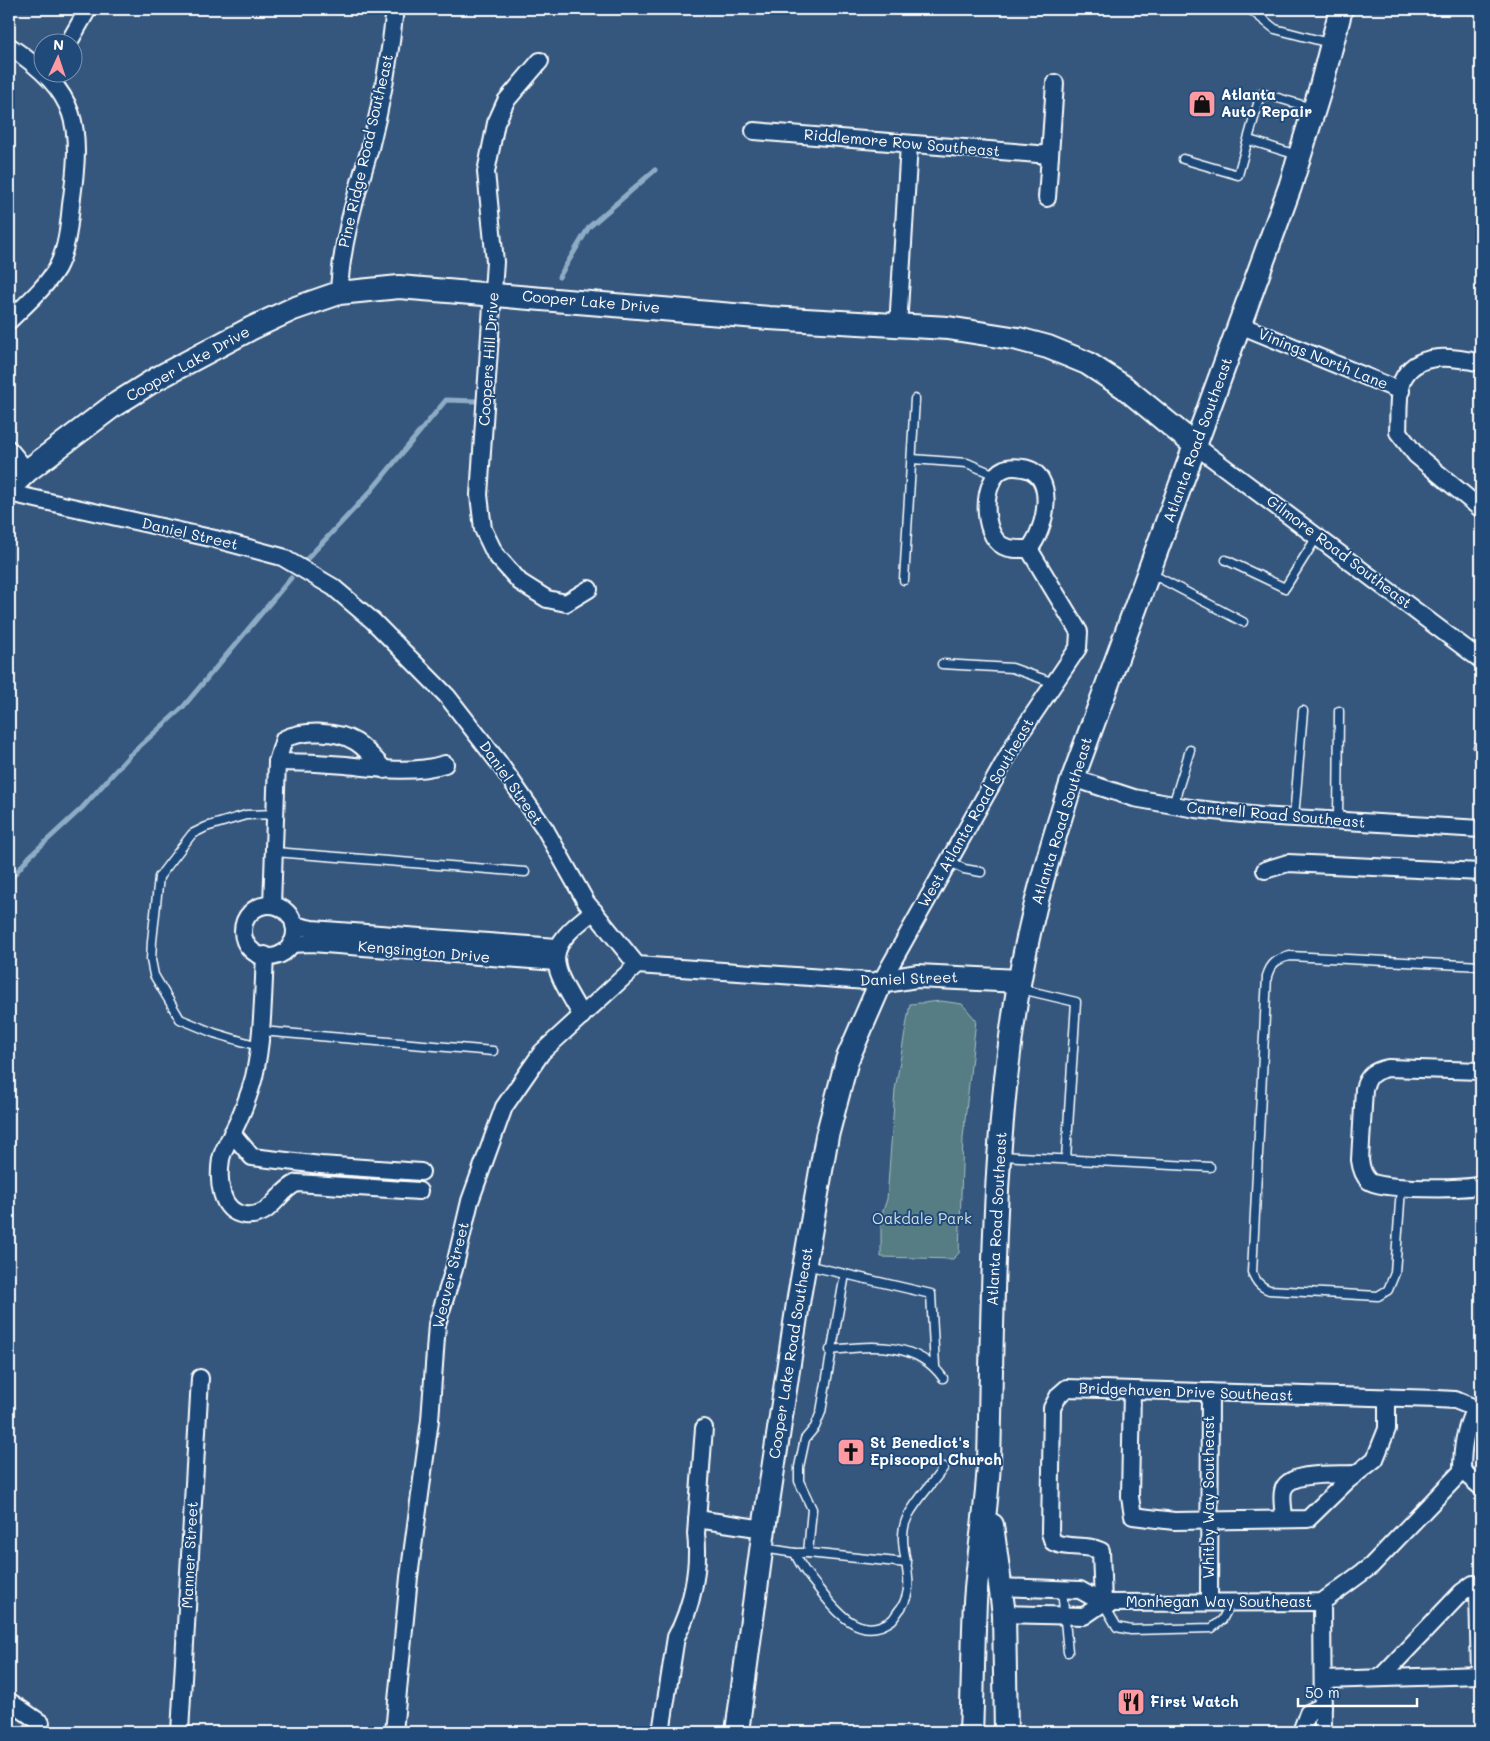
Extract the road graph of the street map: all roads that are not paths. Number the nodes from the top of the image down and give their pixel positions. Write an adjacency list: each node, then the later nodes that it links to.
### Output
1 (88, 9): 5 (street)
2 (395, 9): 20 (street, Pine Ridge Road Southeast)
3 (1242, 9): 6 (lane)
4 (1341, 9): 6 (street, Atlanta Road Southeast)
5 (75, 32)
6 (1332, 44): 12 (street, Atlanta Road Southeast)
7 (9, 46): 9 (street)
8 (540, 61): 21 (street, Coopers Hill Drive)
9 (32, 62)
10 (53, 82): 22 (street)
11 (1054, 83): 16 (street)
12 (1314, 108): 14 (lane); 17 (street, Atlanta Road Southeast)
13 (754, 131): 15 (street, Riddlemore Row Southeast)
14 (1249, 140): 17 (lane); 18 (lane)
15 (909, 144): 16 (street, Riddlemore Row Southeast); 24 (street)
16 (1050, 154): 19 (street)
17 (1299, 156): 23 (street, Atlanta Road Southeast)
18 (1183, 159)
19 (1047, 198)
20 (339, 293): 21 (street, Cooper Lake Drive); 31 (street, Cooper Lake Drive)
21 (493, 293): 24 (street, Cooper Lake Drive); 41 (street, Coopers Hill Drive)
22 (9, 321)
23 (1240, 325): 26 (street, Vinings North Lane); 28 (street, Atlanta Road Southeast)
24 (898, 327): 28 (street, Cooper Lake Drive)
25 (1481, 363): 26 (street)
26 (1401, 391): 35 (street, Vinings North Lane)
27 (915, 399): 30 (lane)
28 (1196, 446): 36 (street, Gilmore Road Southeast); 39 (street, Atlanta Road Southeast)
29 (9, 449): 31 (street)
30 (912, 459): 32 (lane); 40 (lane)
31 (27, 471): 33 (street, Cooper Lake Drive)
32 (995, 475): 37 (street); 37 (street)
33 (9, 488)
34 (9, 494): 65 (street, Daniel Street)
35 (1481, 509)
36 (1318, 535): 38 (lane); 43 (street, Gilmore Road Southeast)
37 (1030, 549): 45 (street, West Atlanta Road Southeast)
38 (1226, 560)
39 (1148, 572): 42 (lane); 52 (street, Atlanta Road Southeast)
40 (904, 580)
41 (589, 589)
42 (1243, 622)
43 (1481, 660)
44 (942, 664): 45 (lane)
45 (1054, 683): 59 (street, West Atlanta Road Southeast)
46 (1303, 711): 55 (lane)
47 (1339, 711): 56 (lane)
48 (1190, 750): 53 (lane)
49 (277, 762): 51 (street); 51 (street); 54 (street)
50 (446, 764): 51 (street)
51 (385, 770)
52 (1073, 778): 53 (street, Cantrell Road Southeast); 73 (street, Atlanta Road Southeast)
53 (1173, 805): 55 (street, Cantrell Road Southeast)
54 (276, 814): 58 (street); 75 (lane)
55 (1294, 818): 56 (street, Cantrell Road Southeast)
56 (1338, 821): 57 (street, Cantrell Road Southeast)
57 (1481, 829)
58 (275, 852): 61 (lane); 64 (street)
59 (948, 861): 62 (lane); 72 (street, West Atlanta Road Southeast)
60 (1266, 870): 63 (street)
61 (524, 872)
62 (981, 872)
63 (1481, 872)
64 (272, 905): 66 (street); 68 (street)
65 (594, 911): 69 (street); 70 (street, Daniel Street)
66 (294, 925): 67 (street); 69 (street, Kengsington Drive)
67 (291, 944): 68 (street); 69 (street, Kengsington Drive)
68 (266, 955): 75 (street)
69 (557, 955): 74 (street)
70 (637, 965): 72 (street, Daniel Street); 74 (street, Weaver Street)
71 (1481, 966): 83 (lane)
72 (881, 982): 73 (street, Daniel Street); 84 (street, Cooper Lake Road Southeast)
73 (1019, 985): 79 (street, Atlanta Road Southeast); 80 (lane)
74 (582, 1016): 124 (street, Weaver Street)
75 (259, 1038): 76 (lane); 78 (street)
76 (493, 1051)
77 (1481, 1071): 83 (street)
78 (232, 1133): 78 (street)
79 (1000, 1156): 80 (lane); 99 (street, Atlanta Road Southeast)
80 (1066, 1159): 81 (lane)
81 (1210, 1167)
82 (1481, 1185): 83 (street)
83 (1401, 1188)
84 (805, 1265): 85 (lane); 103 (street, Cooper Lake Road Southeast)
85 (844, 1274): 86 (lane); 87 (lane)
86 (830, 1350): 87 (lane); 105 (lane)
87 (935, 1366): 89 (lane)
88 (200, 1378): 123 (street, Manner Street)
89 (943, 1378)
90 (1132, 1390): 91 (street, Bridgehaven Drive Southeast); 101 (street); 112 (street, Bridgehaven Drive Southeast)
91 (1210, 1392): 92 (street, Bridgehaven Drive Southeast); 101 (street, Whitby Way Southeast)
92 (1387, 1397): 93 (street, Bridgehaven Drive Southeast); 97 (street)
93 (1478, 1407): 96 (street, Bridgehaven Drive Southeast)
94 (704, 1428): 100 (street)
95 (944, 1467): 106 (lane)
96 (1462, 1471): 98 (street); 111 (street, Monhegan Way Southeast)
97 (1356, 1474): 102 (street); 102 (street)
98 (1481, 1487)
99 (987, 1492): 107 (street); 127 (street, Atlanta Road Southeast)
100 (697, 1519): 103 (street); 125 (street)
101 (1209, 1520): 102 (street); 109 (street, Whitby Way Southeast)
102 (1284, 1520)
103 (762, 1538): 104 (lane); 126 (street, Cooper Lake Road Southeast)
104 (795, 1553): 105 (lane); 106 (lane)
105 (808, 1553): 106 (lane)
106 (907, 1563)
107 (1000, 1587): 108 (street); 113 (street)
108 (1062, 1589): 112 (street); 114 (lane)
109 (1209, 1601): 110 (street, Monhegan Way Southeast); 112 (street, Monhegan Way Southeast)
110 (1232, 1601): 111 (street, Monhegan Way Southeast); 112 (lane)
111 (1322, 1602): 118 (street)
112 (1103, 1603): 114 (street)
113 (1004, 1614): 114 (street); 122 (street)
114 (1065, 1617): 115 (lane)
115 (1068, 1652)
116 (1481, 1675): 117 (street); 117 (street)
117 (1380, 1678): 118 (street)
118 (1323, 1680): 120 (street)
119 (9, 1701): 121 (street)
120 (1323, 1706): 128 (street); 129 (street)
121 (41, 1723)
122 (1006, 1723)
123 (180, 1732)
124 (394, 1732)
125 (661, 1732)
126 (737, 1732)
127 (971, 1732)
128 (1301, 1732)
129 (1323, 1732)

